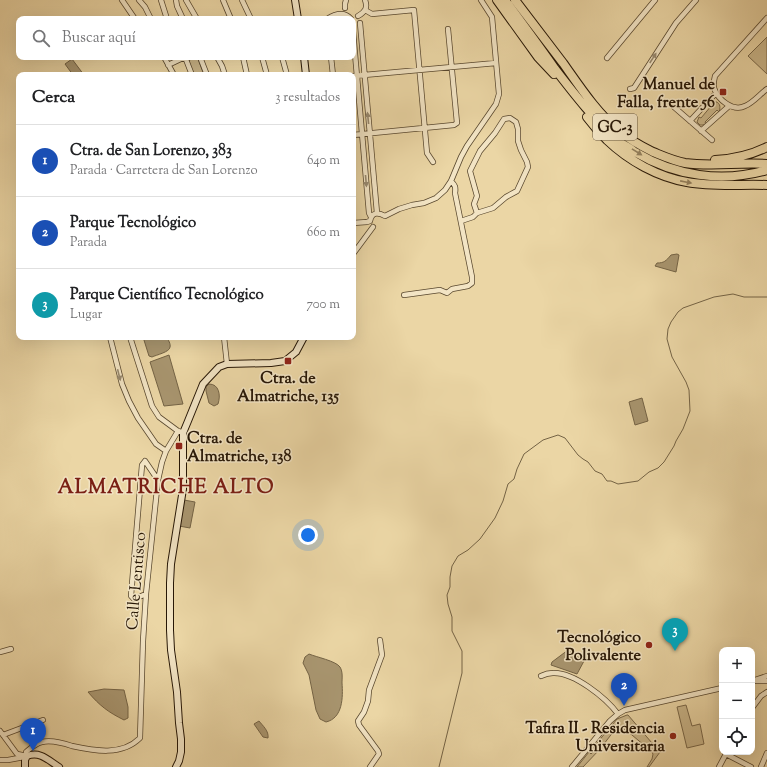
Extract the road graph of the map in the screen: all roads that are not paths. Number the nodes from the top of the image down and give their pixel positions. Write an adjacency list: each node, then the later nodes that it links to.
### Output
1 (122, 0): 22 (street)
2 (139, 0): 19 (street)
3 (144, 0): 19 (street)
4 (161, 0): 24 (street)
5 (176, 0): 25 (street)
6 (186, 0): 26 (street)
7 (223, 0): 27 (street)
8 (242, 0): 28 (street)
9 (295, 0): 29 (main road)
10 (346, 0): 20 (street)
11 (365, 0): 21 (street)
12 (481, 0): 49 (street)
13 (497, 0): 65 (highway)
14 (505, 0): 36 (highway, GC-3)
15 (515, 0): 81 (highway, GC-3)
16 (521, 0): 79 (highway)
17 (654, 0): 37 (street)
18 (696, 0): 67 (street, one-way to 18)
19 (145, 7): 23 (street)
20 (345, 8)
21 (365, 10): 32 (street); 52 (street)
22 (133, 16)
23 (150, 16)
24 (166, 16)
25 (182, 16)
26 (194, 16)
27 (230, 16)
28 (250, 16)
29 (298, 16)
30 (334, 16): 31 (street)
31 (348, 16)
32 (358, 16)
33 (767, 18): 69 (street)
34 (360, 23): 63 (street)
35 (448, 28): 51 (street)
36 (544, 53): 65 (highway, GC-3); 81 (highway, one-way to 81)
37 (607, 58)
38 (166, 60): 50 (street)
39 (175, 60): 50 (street)
40 (186, 60): 54 (street)
41 (201, 60): 55 (street)
42 (219, 60): 56 (street)
43 (244, 60): 57 (street)
44 (263, 60): 58 (street)
45 (283, 60): 59 (street)
46 (304, 60): 60 (main road)
47 (331, 60): 61 (street)
48 (354, 60): 62 (street)
49 (496, 62): 51 (street); 82 (street)
50 (168, 65): 53 (street)
51 (452, 67): 52 (street); 73 (street)
52 (419, 70): 63 (street); 73 (street)
53 (172, 72)
54 (191, 72)
55 (206, 72)
56 (224, 72)
57 (247, 72)
58 (266, 72)
59 (286, 72)
60 (306, 72)
61 (333, 72)
62 (355, 72)
63 (364, 75): 64 (street); 76 (street, one-way to 63)
64 (356, 76)
65 (560, 82): 83 (highway, GC-3, one-way to 83)
66 (356, 84): 75 (street)
67 (630, 89)
68 (767, 89): 71 (street)
69 (716, 93): 71 (street); 72 (street)
70 (674, 106): 72 (street)
71 (729, 106): 74 (street)
72 (690, 121): 74 (street)
73 (425, 128): 76 (street); 80 (street)
74 (701, 130): 78 (street)
75 (362, 134): 76 (street); 77 (street); 86 (street, one-way to 86)
76 (370, 134): 84 (street)
77 (356, 135)
78 (712, 140)
79 (767, 147)
80 (433, 162)
81 (766, 168)
82 (451, 181): 84 (street); 87 (street)
83 (767, 185)
84 (377, 213): 86 (street)
85 (477, 213): 85 (street); 87 (street)
86 (371, 217): 88 (street)
87 (461, 221): 91 (street)
88 (356, 224)
89 (373, 227): 90 (street)
90 (356, 250)
91 (404, 295)
92 (111, 340): 98 (street, one-way to 98)
93 (131, 340): 97 (street)
94 (224, 340): 96 (street)
95 (302, 340): 96 (main road)
96 (227, 364): 97 (main road)
97 (181, 432): 98 (street, Calle Lentisco); 122 (main road)
98 (166, 452): 99 (street, Calle Lentisco)
99 (158, 480): 100 (street, Calle Lentisco); 100 (street)
100 (146, 594): 118 (street, Calle Lentisco)
101 (380, 640): 123 (street)
102 (11, 649): 103 (street)
103 (0, 652)
104 (541, 676): 112 (street)
105 (767, 676): 106 (street)
106 (755, 680)
107 (755, 681): 108 (street)
108 (767, 681)
109 (719, 689): 112 (street)
110 (767, 692): 111 (street)
111 (755, 703)
112 (618, 714): 124 (street)
113 (43, 720): 114 (street)
114 (1, 733): 118 (street)
115 (767, 753): 127 (street)
116 (725, 755): 125 (street)
117 (730, 755): 126 (street)
118 (27, 756): 119 (street); 120 (main road); 121 (main road)
119 (0, 760)
120 (25, 767)
121 (59, 767)
122 (176, 767)
123 (370, 767)
124 (572, 767)
125 (719, 767)
126 (751, 767)
127 (761, 767)

